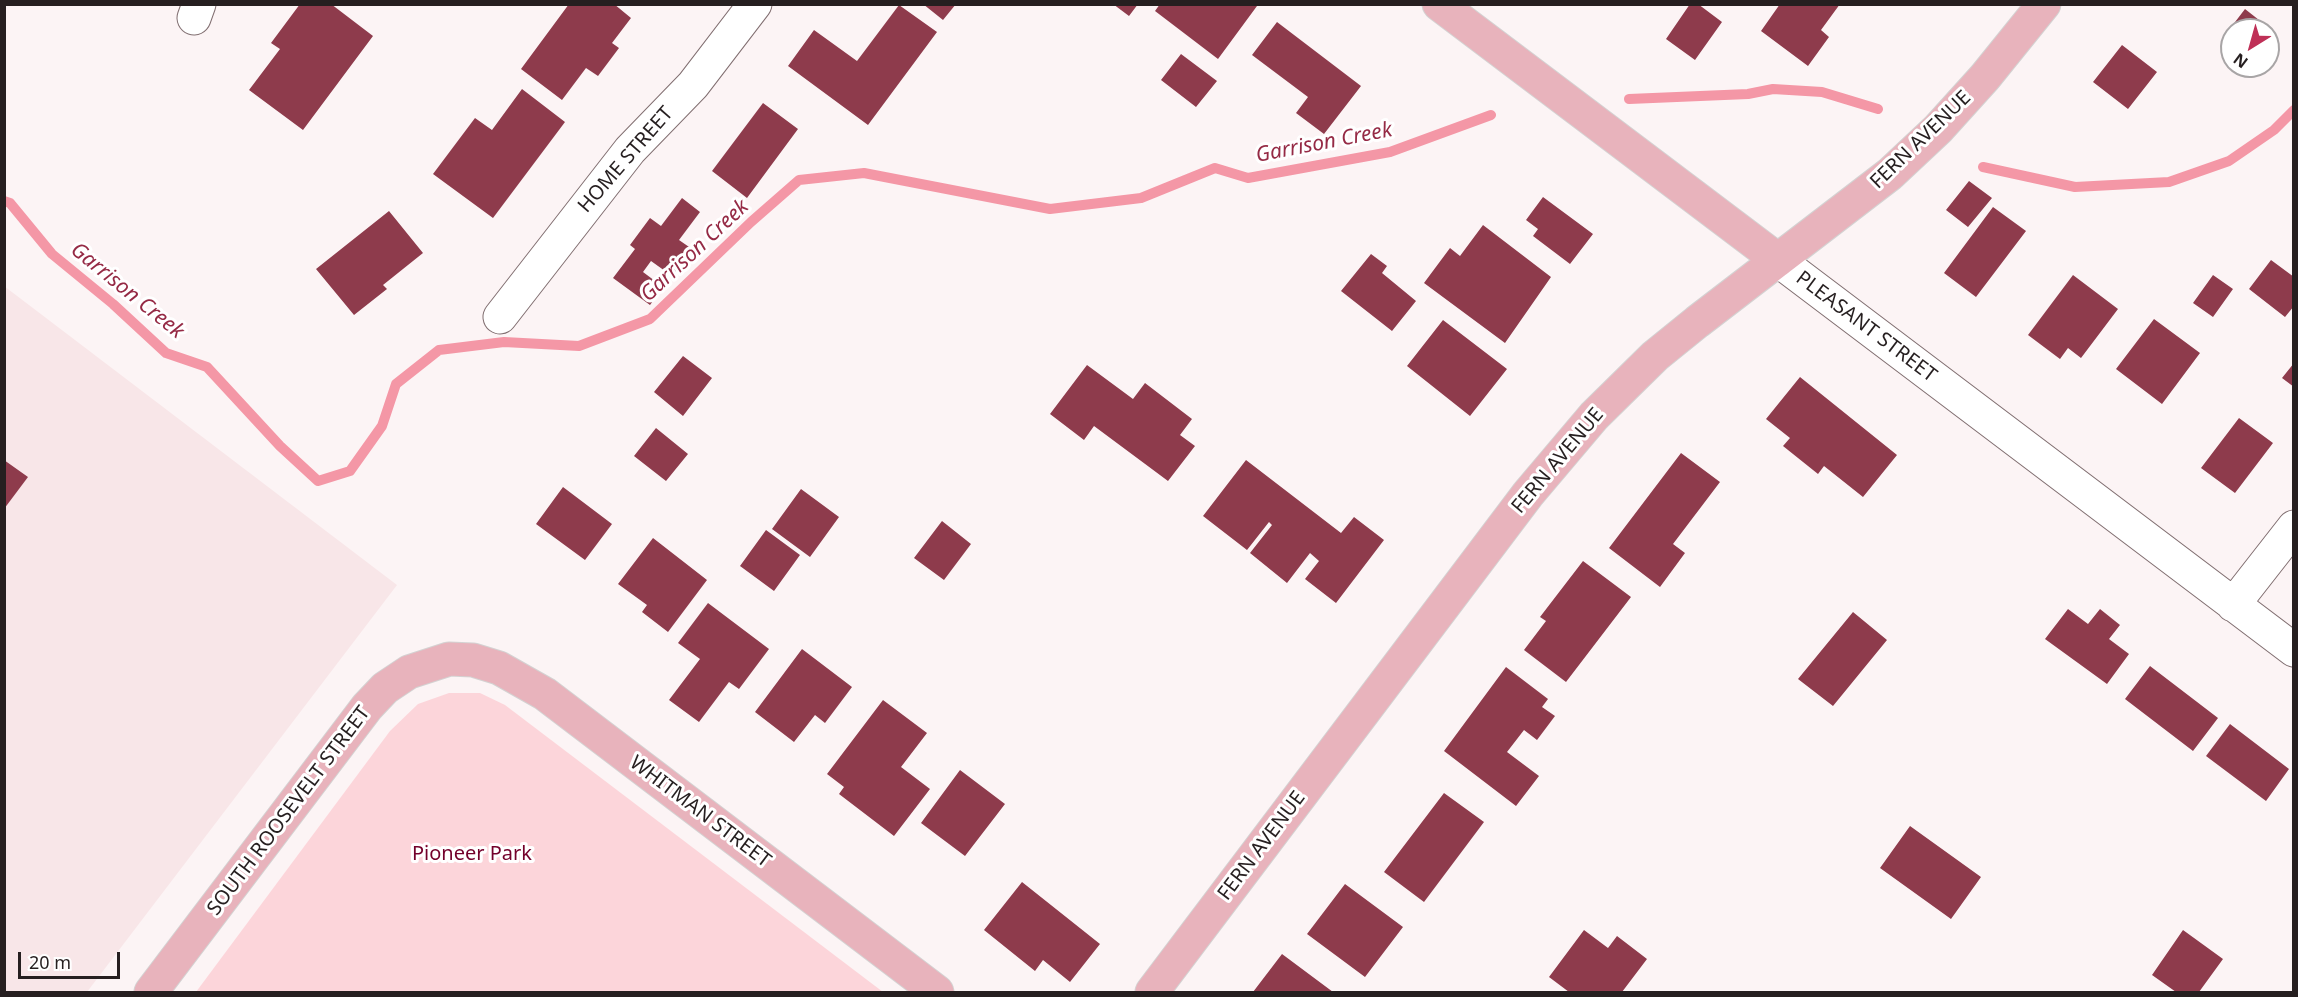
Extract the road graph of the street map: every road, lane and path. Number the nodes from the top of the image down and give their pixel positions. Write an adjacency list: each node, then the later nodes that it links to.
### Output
1 (755, 4): 5 (street, HOME STREET)
2 (1439, 4): 4 (main road, PLEASANT STREET)
3 (2044, 4): 4 (main road, FERN AVENUE)
4 (1778, 260): 7 (street, PLEASANT STREET); 12 (main road, FERN AVENUE)
5 (500, 317)
6 (2294, 527): 7 (street)
7 (2233, 605): 8 (street, PLEASANT STREET)
8 (2294, 650)
9 (449, 658): 10 (main road, SOUTH ROOSEVELT STREET); 11 (main road, WHITMAN STREET)
10 (151, 993)
11 (937, 993)
12 (1152, 993)

